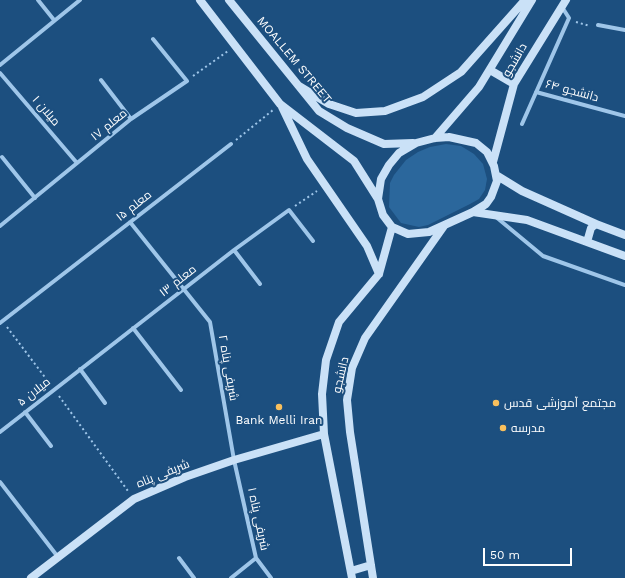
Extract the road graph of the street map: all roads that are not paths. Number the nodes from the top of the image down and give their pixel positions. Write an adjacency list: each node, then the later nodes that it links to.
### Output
1 (38, 0): 8 (street)
2 (80, 0): 8 (street)
3 (200, 0): 19 (main road)
4 (229, 0): 17 (main road, MOALLEM STREET)
5 (525, 0): 17 (main road)
6 (532, 0): 13 (main road, دانشجو)
7 (564, 3): 16 (main road, دانشجو); 18 (street)
8 (54, 20): 12 (street)
9 (598, 25): 10 (street)
10 (625, 30)
11 (153, 39): 21 (street, معلم ۱۷)
12 (0, 65)
13 (490, 70): 16 (main road); 23 (main road, دانشجو)
14 (0, 73): 28 (street, میلان ۱)
15 (101, 80): 21 (street)
16 (514, 84): 27 (main road, دانشجو)
17 (299, 86): 24 (main road, MOALLEM STREET)
18 (536, 92): 20 (street, دانشجو ۶۴); 22 (street)
19 (280, 104): 31 (main road); 44 (main road)
20 (625, 116)
21 (131, 119): 28 (street, معلم ۱۷)
22 (522, 124)
23 (435, 138): 24 (main road); 27 (main road)
24 (416, 143): 31 (main road)
25 (231, 144): 34 (street, معلم ۱۵)
26 (2, 157): 30 (street)
27 (493, 162): 29 (main road)
28 (77, 163): 30 (street, معلم ۱۷)
29 (496, 175): 32 (main road); 35 (main road)
30 (35, 198): 36 (street, معلم ۱۷)
31 (378, 199): 38 (main road)
32 (473, 212): 33 (main road); 37 (main road)
33 (494, 215): 41 (main road); 46 (street)
34 (130, 222): 47 (street, شریفی پناه ۲); 48 (street, معلم ۱۵)
35 (596, 224): 39 (main road); 41 (main road)
36 (0, 226)
37 (444, 226): 38 (main road); 62 (main road, دانشجو)
38 (392, 227): 44 (main road, دانشجو)
39 (625, 235)
40 (313, 241): 42 (street, معلم ۱۳)
41 (587, 242): 43 (main road)
42 (234, 250): 45 (street); 47 (street, معلم ۱۳)
43 (625, 256)
44 (379, 274): 55 (main road, دانشجو)
45 (260, 284)
46 (625, 285)
47 (183, 289): 49 (street, معلم ۱۳); 57 (street, شریفی پناه ۲)
48 (1, 322)
49 (133, 328): 50 (street, معلم ۱۳); 51 (street)
50 (80, 369): 52 (street); 53 (street, میلان ۵)
51 (180, 390)
52 (105, 403)
53 (25, 412): 54 (street, میلان ۵); 56 (street)
54 (0, 432)
55 (324, 434): 57 (main road, شریفی پناه); 63 (main road, دانشجو)
56 (51, 446)
57 (234, 460): 59 (main road, شریفی پناه); 61 (street, شریفی پناه ۱)
58 (0, 482): 59 (street)
59 (58, 557): 64 (main road, شریفی پناه)
60 (179, 558): 65 (street)
61 (256, 558): 66 (street); 67 (street, شریفی پناه ۱)
62 (370, 565): 63 (main road); 68 (main road, دانشجو)
63 (352, 575)
64 (31, 578)
65 (194, 578)
66 (231, 578)
67 (271, 578)
68 (373, 578)

